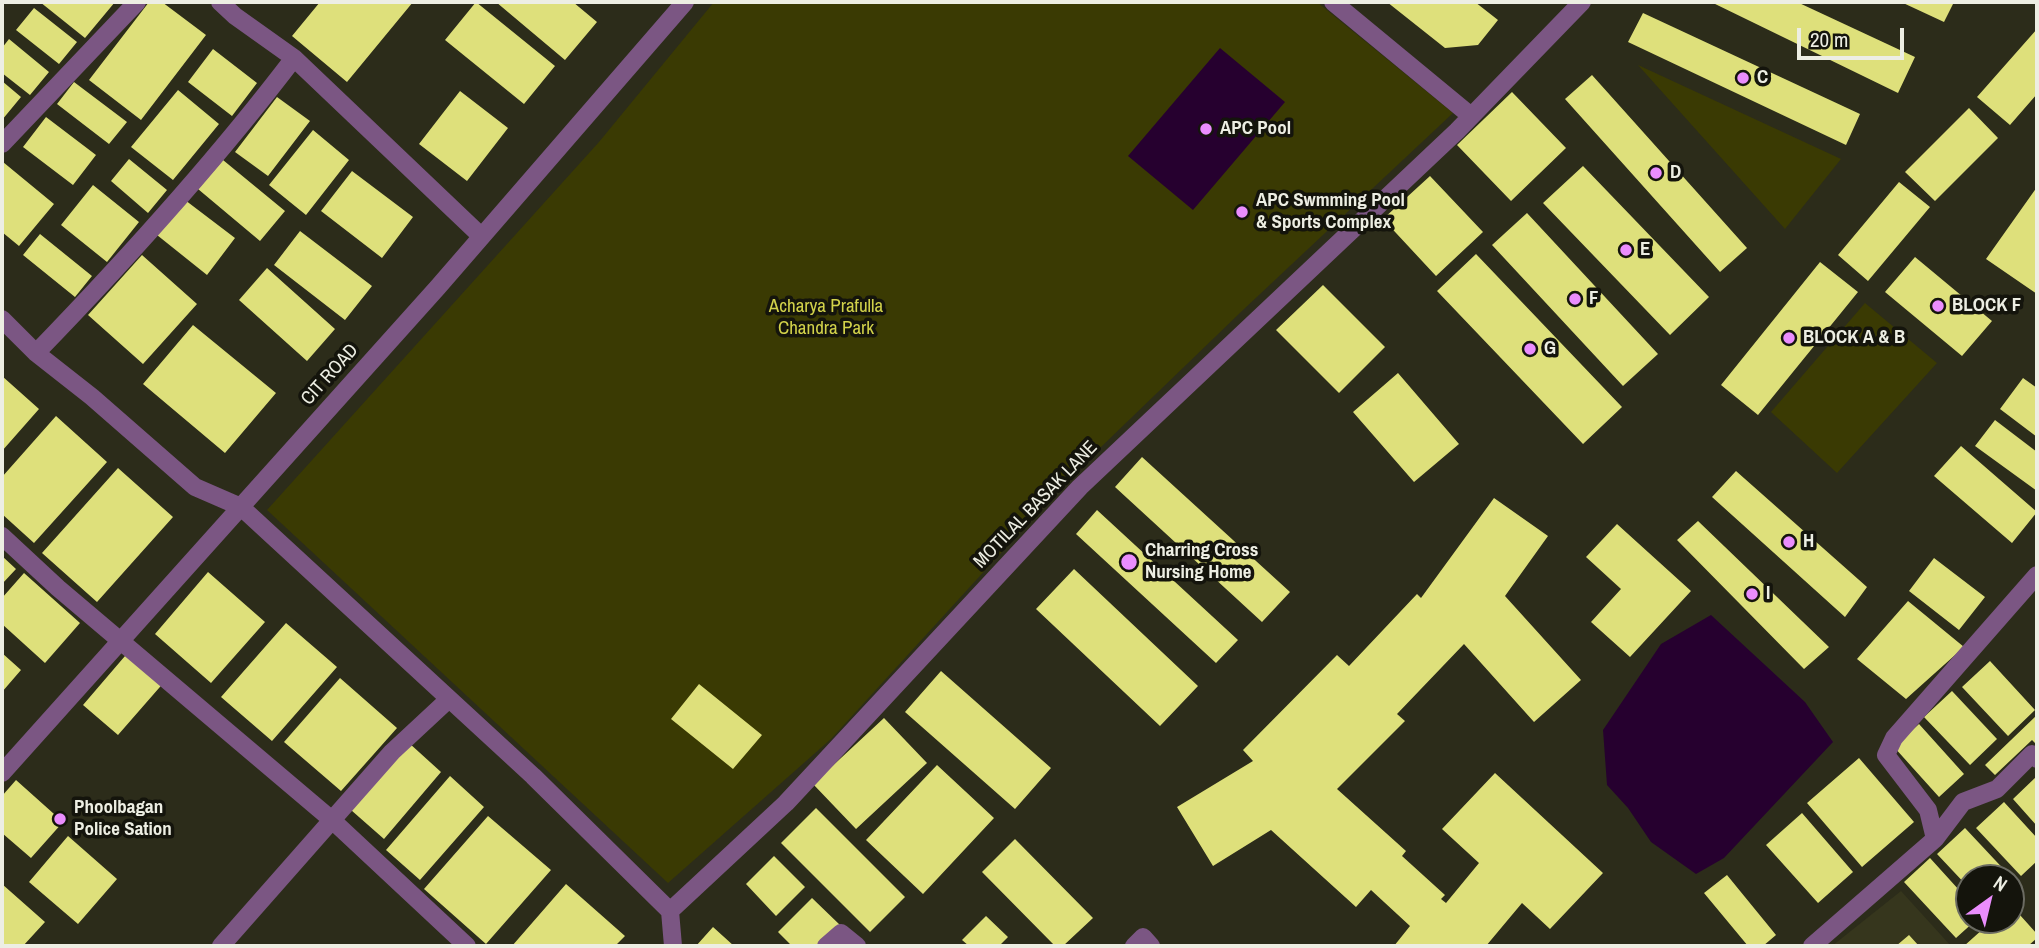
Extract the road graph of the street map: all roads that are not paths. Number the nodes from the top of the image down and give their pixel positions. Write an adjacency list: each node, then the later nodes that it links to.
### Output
1 (137, 2): 8 (street)
2 (220, 2): 6 (street)
3 (685, 2): 9 (street, CIT ROAD)
4 (1333, 2): 7 (street)
5 (1582, 2): 7 (street, MOTILAL BASAK LANE)
6 (293, 58): 9 (street); 11 (street)
7 (1471, 116): 21 (street, MOTILAL BASAK LANE)
8 (2, 144)
9 (481, 236): 12 (street, CIT ROAD)
10 (2, 319): 11 (street)
11 (36, 353): 12 (street)
12 (241, 507): 15 (street, CIT ROAD); 16 (street)
13 (2, 536): 15 (street)
14 (2037, 575): 20 (street)
15 (122, 641): 18 (street, CIT ROAD); 19 (street)
16 (449, 699): 19 (street); 21 (street)
17 (2037, 759): 20 (street)
18 (2, 773)
19 (332, 820): 22 (street); 23 (street)
20 (1935, 839): 29 (street)
21 (670, 911): 24 (street)
22 (221, 946)
23 (467, 946)
24 (673, 946)
25 (826, 946): 26 (street)
26 (857, 946)
27 (1134, 946): 28 (street)
28 (1152, 946)
29 (1812, 946)

